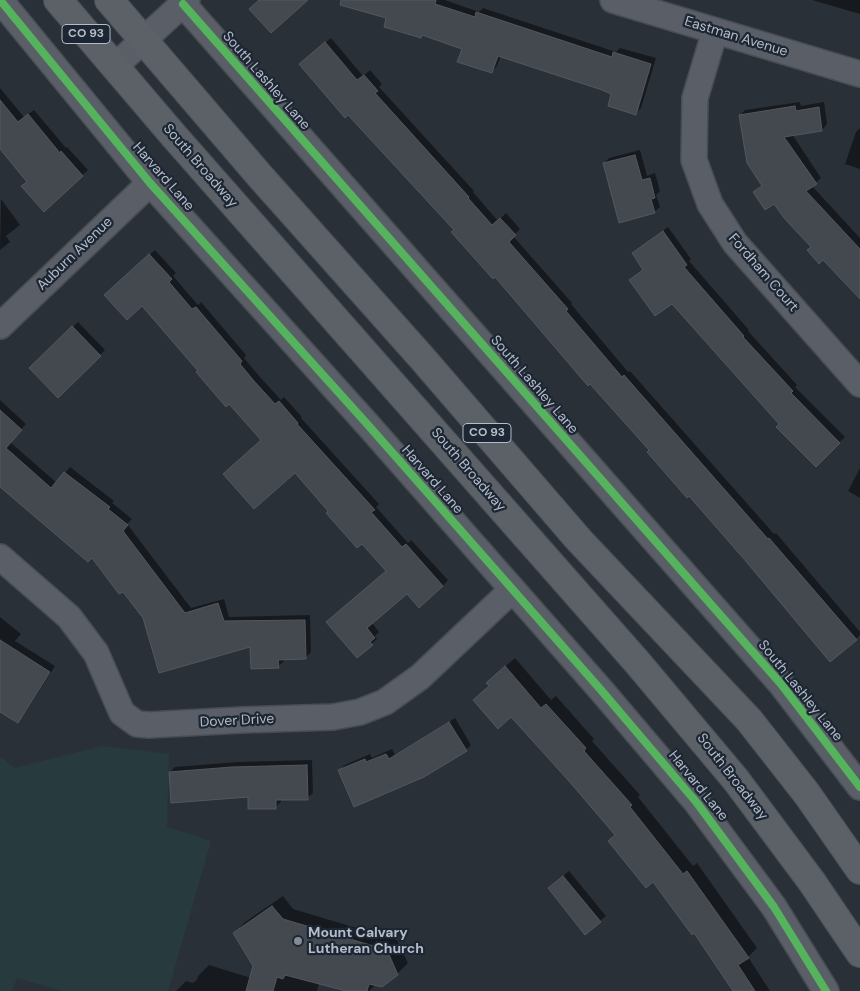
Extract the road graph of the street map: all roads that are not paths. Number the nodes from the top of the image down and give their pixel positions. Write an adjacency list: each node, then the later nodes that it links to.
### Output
1 (0, 0): 10 (street, Harvard Lane)
2 (58, 0): 8 (main road, South Broadway / CO 93)
3 (109, 0): 7 (main road, CO 93)
4 (613, 0): 6 (street, Eastman Avenue)
5 (185, 2): 7 (street); 15 (street, South Lashley Lane)
6 (715, 31): 9 (street, Eastman Avenue); 12 (street, Fordham Court)
7 (144, 40): 8 (street); 16 (main road, CO 93)
8 (114, 67): 17 (main road, South Broadway / CO 93)
9 (860, 74)
10 (150, 183): 11 (street, Auburn Avenue); 14 (street, Harvard Lane)
11 (0, 326)
12 (860, 384)
13 (0, 557): 14 (street, Dover Drive)
14 (512, 590): 18 (street, Harvard Lane)
15 (860, 787)
16 (860, 870)
17 (860, 954)
18 (826, 991)

